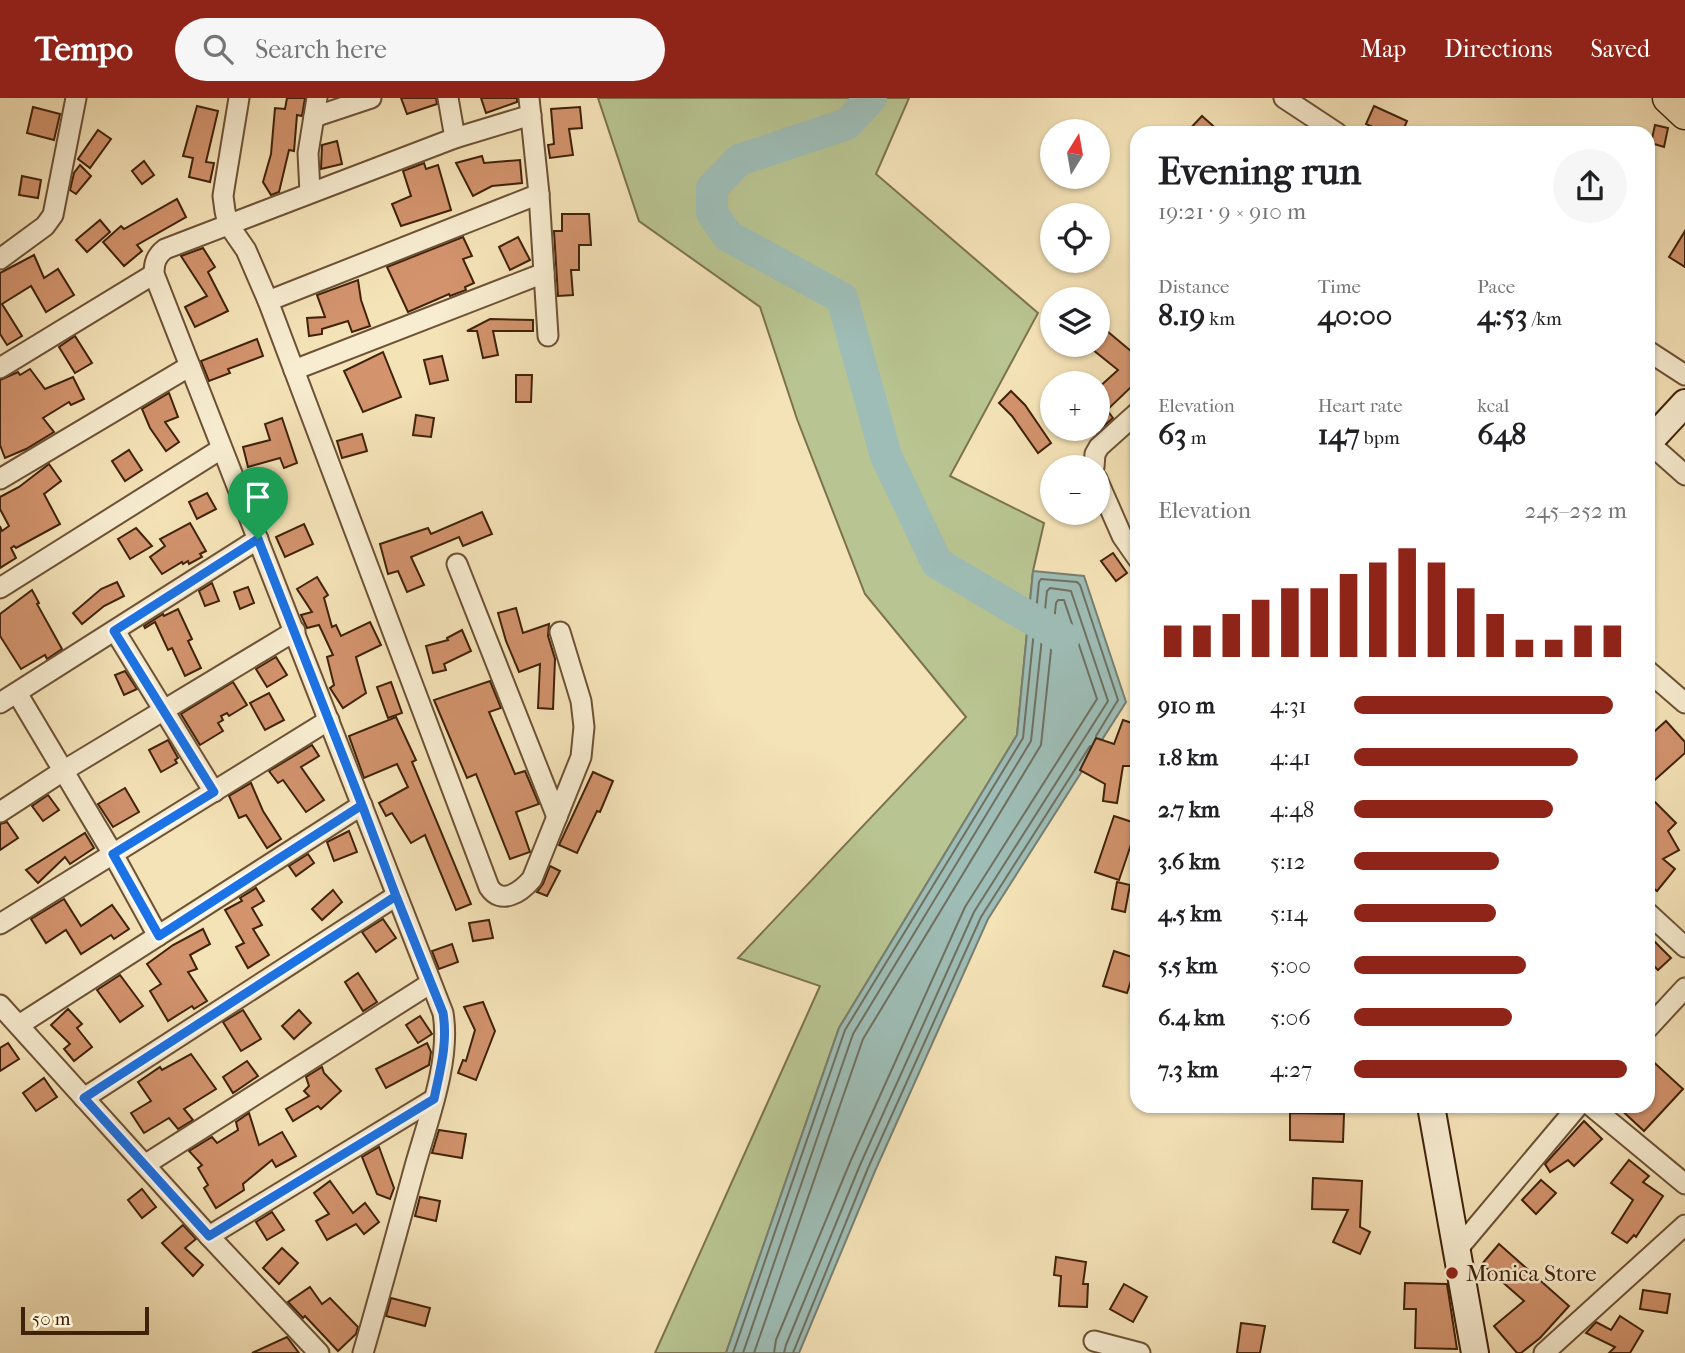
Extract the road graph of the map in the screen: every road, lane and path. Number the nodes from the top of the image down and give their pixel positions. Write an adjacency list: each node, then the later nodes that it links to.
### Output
1 (76, 98): 15 (street)
2 (239, 98): 14 (street)
3 (370, 98): 8 (street)
4 (448, 98): 11 (street)
5 (1284, 98): 10 (street)
6 (1668, 98): 9 (main road)
7 (530, 106): 11 (street); 13 (street)
8 (316, 108): 12 (street)
9 (1685, 114)
10 (1326, 126)
11 (454, 138): 12 (street)
12 (310, 192): 14 (street)
13 (539, 194): 16 (street); 18 (street)
14 (228, 224): 17 (street); 18 (street)
15 (0, 259)
16 (544, 273): 19 (street); 23 (street)
17 (154, 274): 21 (street); 22 (street)
18 (268, 301): 23 (street)
19 (548, 336)
20 (1655, 356): 24 (street)
21 (190, 366): 29 (street); 32 (street)
22 (0, 368)
23 (294, 370): 52 (street)
24 (1685, 375)
25 (1685, 403): 27 (street)
26 (1130, 419): 30 (street)
27 (1655, 436)
28 (1655, 448): 31 (street)
29 (221, 449): 36 (street); 39 (street)
30 (1095, 455)
31 (1685, 475)
32 (0, 479)
33 (1110, 509): 35 (street)
34 (1130, 530): 35 (street)
35 (1122, 536): 37 (street)
36 (258, 539): 40 (street); 41 (street)
37 (1130, 548)
38 (457, 564): 52 (street)
39 (0, 588)
40 (114, 631): 44 (street); 46 (street)
41 (295, 631): 46 (street); 47 (street)
42 (560, 632): 52 (street)
43 (1655, 677): 45 (street)
44 (8, 698): 48 (street)
45 (1685, 703)
46 (163, 711): 48 (street); 49 (street)
47 (329, 720): 49 (street); 50 (street)
48 (63, 771): 51 (street); 53 (street)
49 (214, 792): 53 (street)
50 (362, 805): 54 (street); 57 (street)
51 (0, 812)
52 (557, 817)
53 (113, 854): 56 (street); 57 (street)
54 (396, 896): 59 (street); 64 (street)
55 (1655, 919): 58 (street)
56 (0, 924)
57 (159, 936): 63 (street)
58 (1685, 947)
59 (431, 983): 65 (street); 69 (street)
60 (1685, 988): 62 (street)
61 (0, 1004): 63 (street)
62 (1655, 1020)
63 (19, 1025): 64 (street)
64 (84, 1098): 69 (street)
65 (434, 1099): 72 (street); 76 (street)
66 (1432, 1113): 73 (street)
67 (1572, 1113): 73 (street)
68 (1599, 1113): 70 (street)
69 (146, 1164): 72 (street)
70 (1685, 1184)
71 (1685, 1225): 79 (street)
72 (209, 1236): 75 (street)
73 (1457, 1251): 78 (street)
74 (1094, 1341): 77 (street)
75 (319, 1353)
76 (363, 1353)
77 (1140, 1353)
78 (1475, 1353)
79 (1544, 1353)

